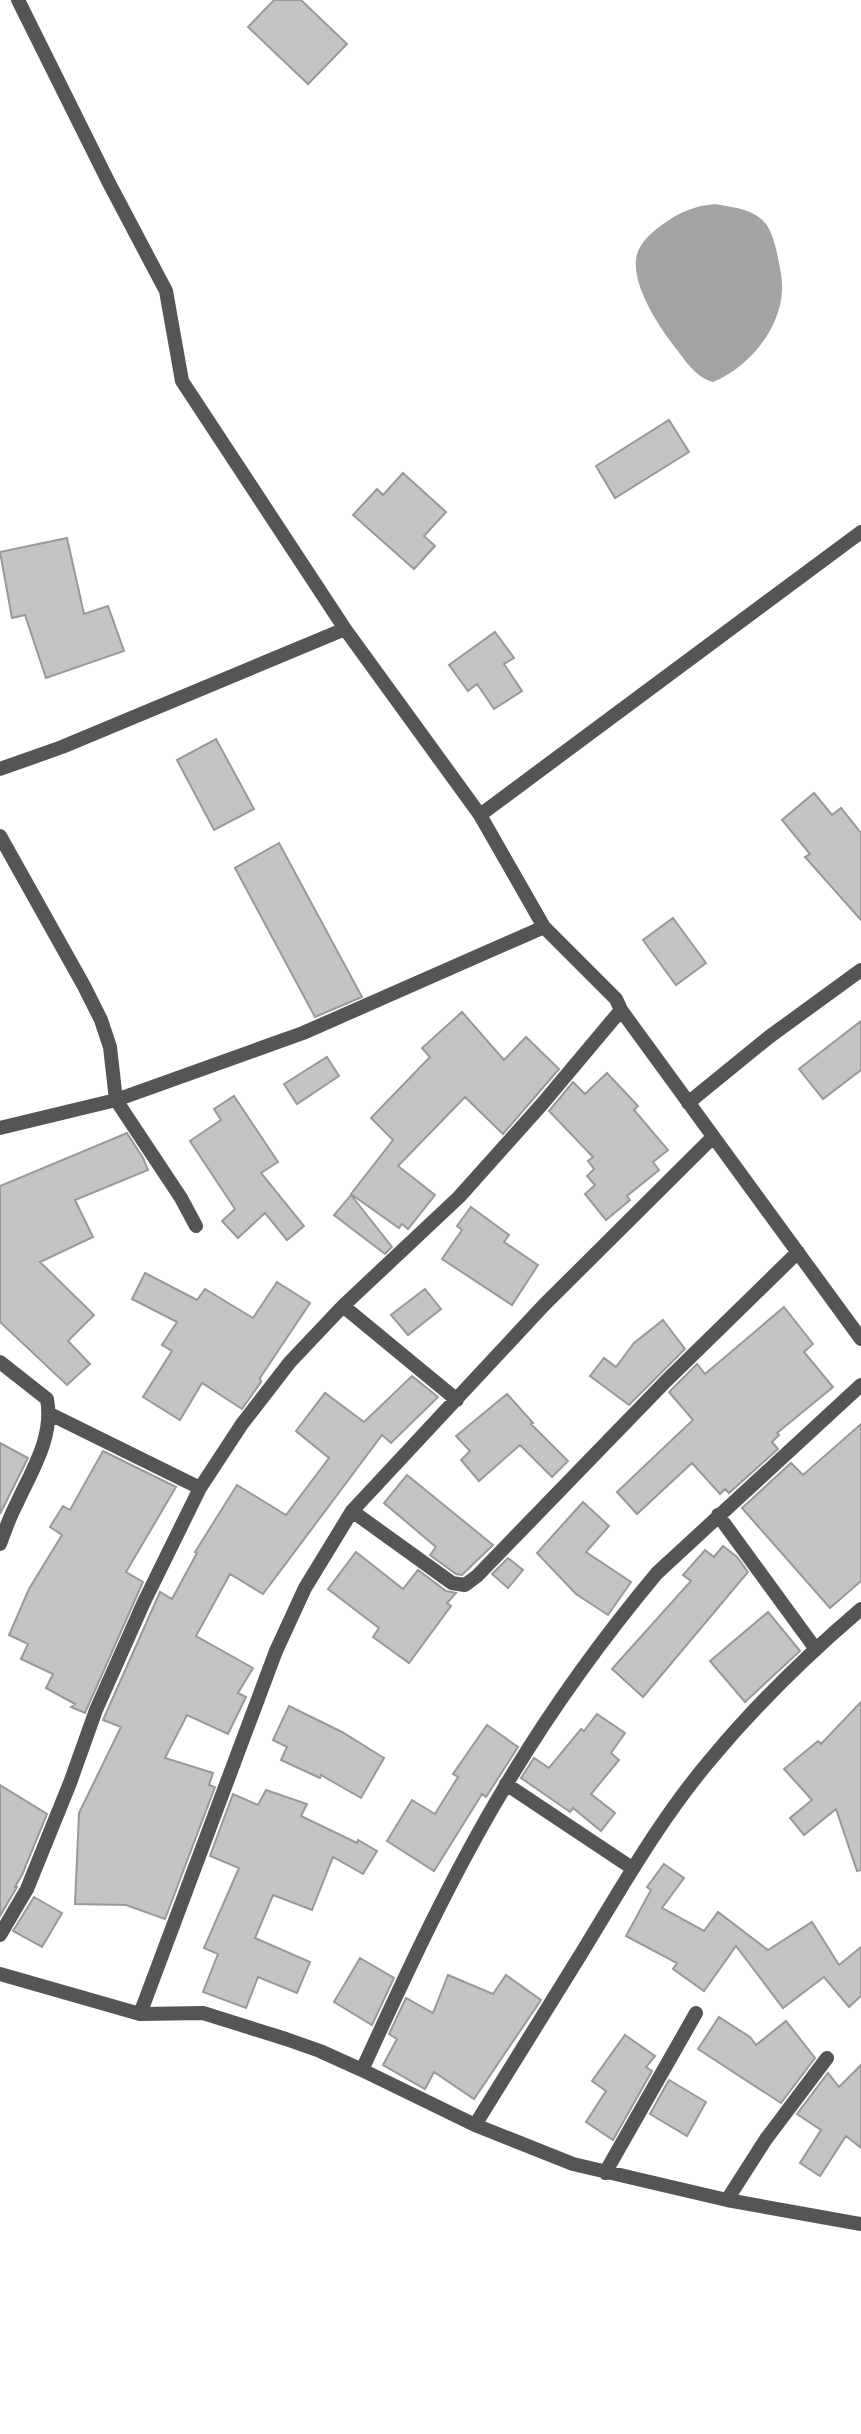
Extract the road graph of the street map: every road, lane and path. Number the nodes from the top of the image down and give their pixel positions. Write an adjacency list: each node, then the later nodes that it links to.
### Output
1 (18, 0): 3 (street)
2 (861, 532): 5 (street)
3 (345, 629): 4 (street); 5 (street)
4 (0, 769)
5 (480, 815): 7 (street)
6 (0, 836): 10 (street)
7 (544, 927): 9 (street); 10 (street)
8 (861, 970): 11 (street)
9 (621, 1010): 11 (street); 16 (street)
10 (116, 1100): 12 (street); 14 (street)
11 (688, 1103): 13 (street)
12 (0, 1128)
13 (712, 1138): 15 (street); 20 (street)
14 (196, 1226)
15 (798, 1252): 17 (street); 23 (street)
16 (343, 1306): 20 (street); 22 (street)
17 (861, 1339)
18 (0, 1362): 21 (street)
19 (861, 1385): 24 (street)
20 (457, 1400): 23 (street)
21 (50, 1414): 22 (street); 25 (street)
22 (200, 1488): 30 (street)
23 (352, 1511): 33 (street)
24 (718, 1515): 27 (street); 28 (street)
25 (0, 1544)
26 (861, 1609): 27 (street)
27 (816, 1648): 29 (street)
28 (506, 1784): 29 (street); 35 (street)
29 (632, 1868): 36 (street)
30 (0, 1935)
31 (0, 1974): 33 (street)
32 (696, 2013): 37 (street)
33 (140, 2014): 35 (street)
34 (827, 2057): 38 (street)
35 (362, 2070): 36 (street)
36 (475, 2125): 37 (street)
37 (605, 2173): 38 (street)
38 (727, 2200): 39 (street)
39 (861, 2224)

